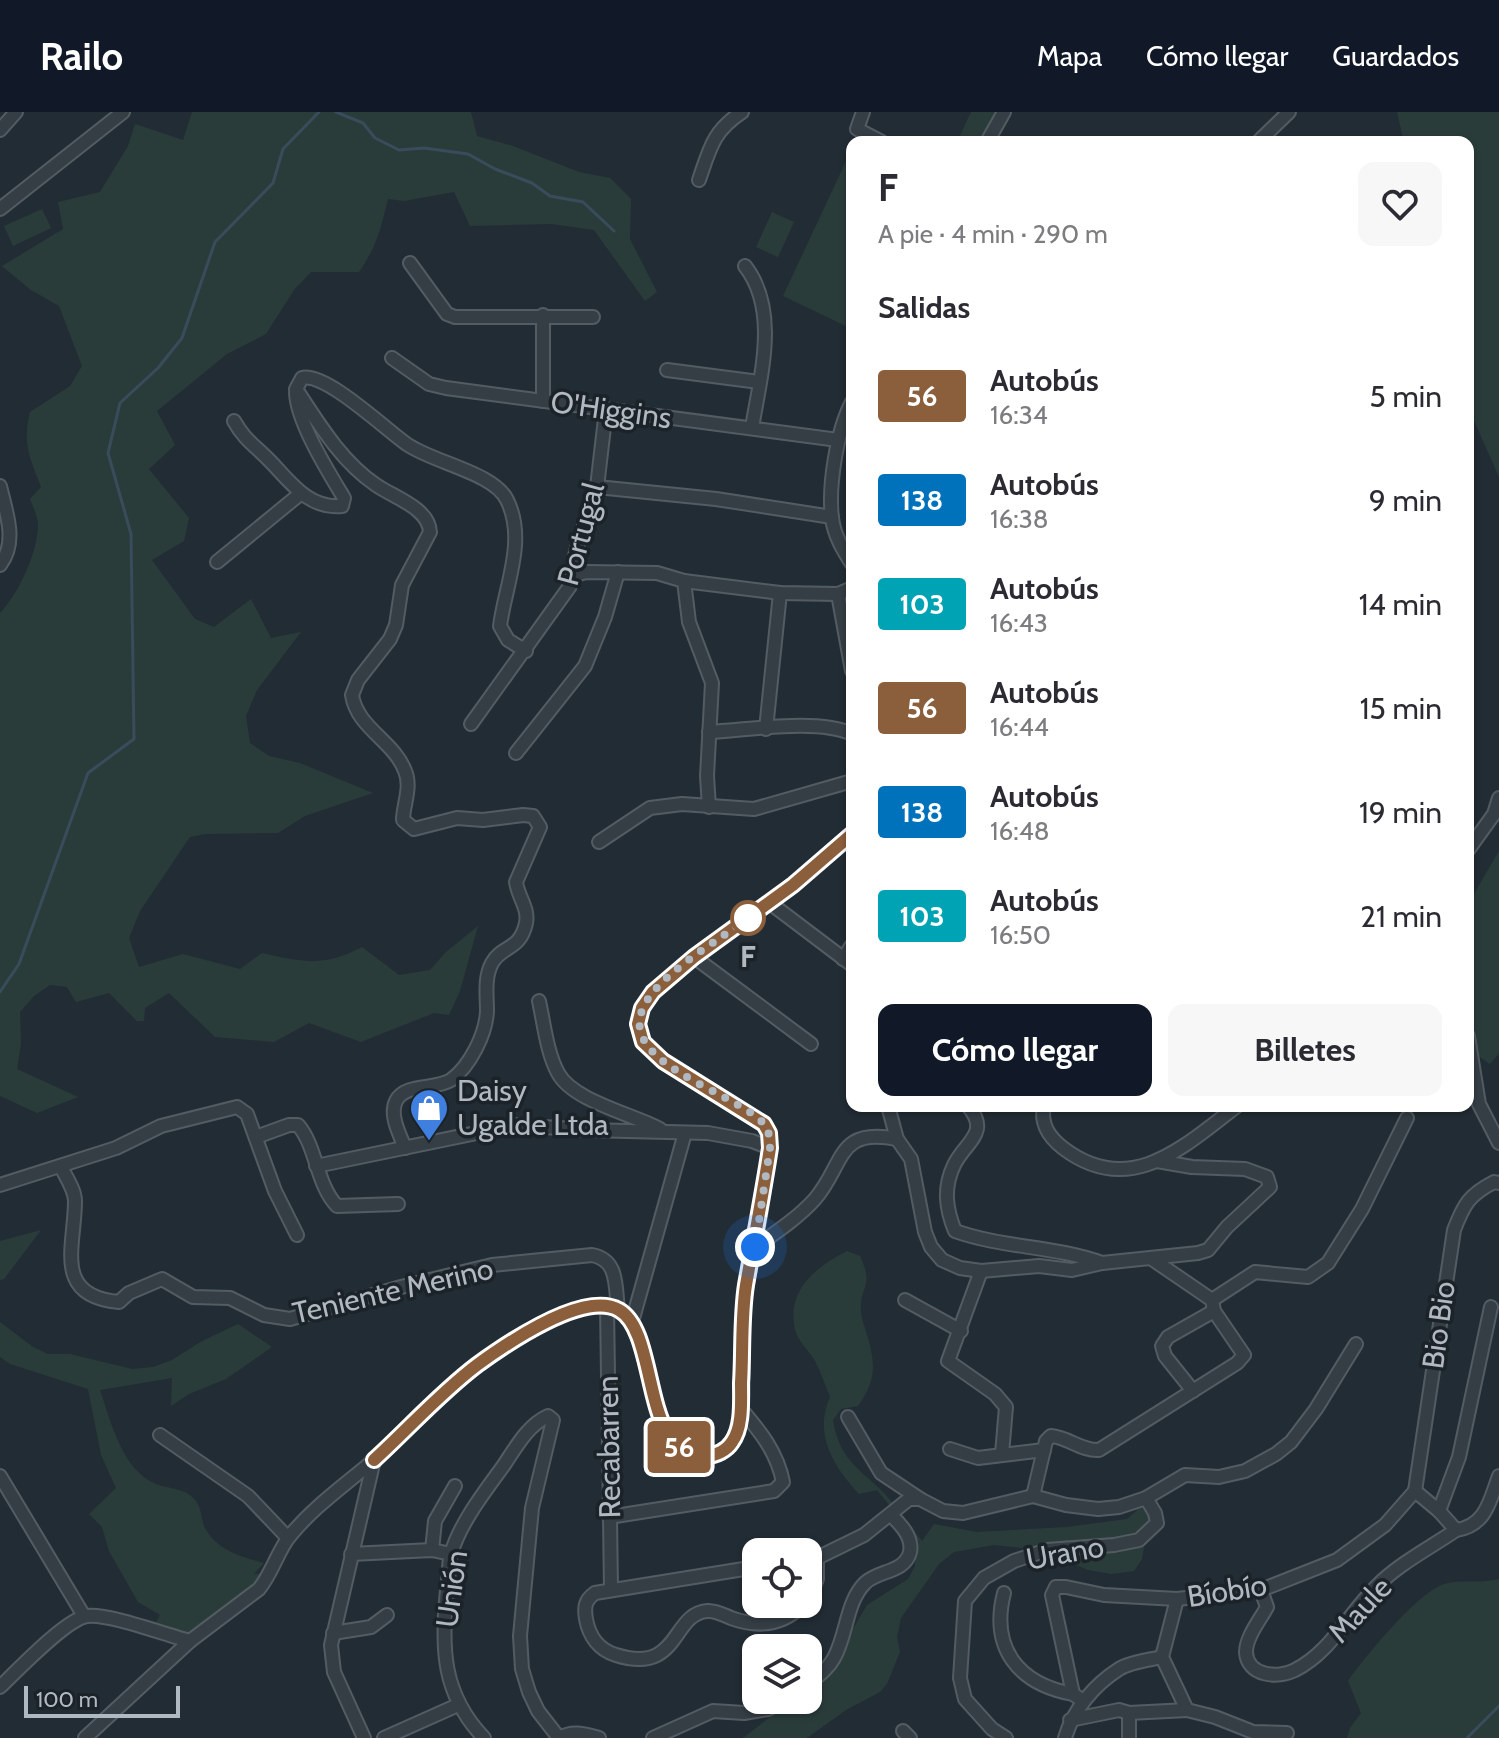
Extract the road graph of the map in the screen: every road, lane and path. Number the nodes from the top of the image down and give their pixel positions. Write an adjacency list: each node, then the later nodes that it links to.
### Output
1 (16, 112): 7 (street)
2 (123, 112): 12 (street)
3 (742, 112): 11 (street)
4 (863, 112): 8 (street)
5 (1004, 112): 9 (street)
6 (1289, 112): 10 (street)
7 (0, 130)
8 (870, 136)
9 (990, 136)
10 (1264, 136)
11 (699, 180)
12 (0, 209)
13 (410, 263): 15 (street)
14 (745, 266): 19 (street)
15 (543, 315): 16 (street); 21 (street)
16 (593, 317)
17 (392, 358): 21 (street, O'Higgins)
18 (667, 370): 19 (street)
19 (759, 382): 25 (street)
20 (296, 389): 29 (street); 41 (street); 69 (street)
21 (543, 401): 22 (street, O'Higgins)
22 (606, 410): 25 (street, O'Higgins); 28 (street, Portugal)
23 (846, 418): 26 (street)
24 (234, 421): 29 (street)
25 (752, 428): 26 (street, O'Higgins)
26 (838, 440): 30 (street)
27 (0, 486): 33 (street)
28 (597, 487): 30 (street); 35 (street, Portugal)
29 (300, 494): 32 (street)
30 (832, 517): 31 (street)
31 (846, 554)
32 (217, 562)
33 (0, 565)
34 (618, 572): 35 (street); 36 (street); 46 (street)
35 (572, 576): 41 (street, Portugal)
36 (684, 581): 38 (street); 45 (street)
37 (846, 591): 39 (street)
38 (780, 593): 39 (street); 43 (street)
39 (838, 594): 40 (street)
40 (846, 638)
41 (526, 651): 42 (street, Portugal)
42 (471, 724)
43 (766, 729): 44 (street); 45 (street)
44 (846, 731)
45 (709, 732): 49 (street)
46 (516, 753)
47 (846, 783): 49 (street)
48 (1499, 798): 52 (street)
49 (709, 807): 51 (street)
50 (846, 839): 53 (street)
51 (599, 842)
52 (1474, 842)
53 (770, 903): 54 (street); 55 (street)
54 (694, 957): 57 (street); 70 (street)
55 (846, 960)
56 (539, 1001): 64 (street)
57 (811, 1044)
58 (1474, 1073): 68 (street)
59 (890, 1112): 67 (street)
60 (972, 1112): 80 (street)
61 (1043, 1112): 71 (street)
62 (1229, 1112): 71 (street)
63 (1407, 1118): 83 (street)
64 (663, 1130): 65 (street); 69 (street)
65 (685, 1133): 70 (street); 86 (street)
66 (256, 1137): 72 (street); 73 (street); 77 (street)
67 (897, 1139): 78 (street); 81 (street)
68 (1499, 1143)
69 (405, 1148): 72 (street)
70 (770, 1148): 78 (street)
71 (1157, 1161): 79 (street)
72 (316, 1166): 76 (street)
73 (61, 1167): 75 (street); 84 (street, Teniente Merino)
74 (1497, 1179): 100 (street, Bio Bio)
75 (0, 1185)
76 (398, 1204)
77 (297, 1235)
78 (755, 1247): 90 (street)
79 (1152, 1259): 80 (street); 83 (street)
80 (1102, 1263): 81 (street)
81 (981, 1271): 87 (street)
82 (905, 1300): 87 (street)
83 (1213, 1306): 89 (street); 89 (street)
84 (612, 1307): 86 (street); 96 (street); 106 (street, Recabarren)
85 (1491, 1307): 104 (street)
86 (632, 1322): 90 (street)
87 (961, 1331): 95 (street)
88 (1356, 1344): 102 (street)
89 (1193, 1391): 94 (street)
90 (740, 1408): 106 (street)
91 (848, 1417): 103 (street)
92 (160, 1435): 108 (street)
93 (950, 1449): 95 (street)
94 (1044, 1450): 95 (street); 101 (street)
95 (1002, 1454)
96 (374, 1460): 108 (street); 110 (street)
97 (0, 1476): 121 (street)
98 (1499, 1476): 107 (street, Maule)
99 (455, 1486): 109 (street)
100 (1415, 1491): 104 (street); 114 (street, Bíobío)
101 (1033, 1496): 102 (street); 103 (street)
102 (1146, 1498): 142 (street, Urano)
103 (920, 1499): 105 (street)
104 (1439, 1511): 107 (street)
105 (891, 1515): 112 (street); 126 (street)
106 (609, 1517): 115 (street, Recabarren)
107 (1456, 1530): 119 (street, Maule)
108 (288, 1538): 124 (street)
109 (432, 1550): 110 (street); 111 (street)
110 (351, 1554): 123 (street)
111 (451, 1554): 129 (street, Unión); 139 (street, Unión)
112 (822, 1554)
113 (742, 1569): 115 (street)
114 (1289, 1579): 116 (street, Bíobío); 119 (street, Maule)
115 (611, 1589): 122 (street)
116 (1261, 1590): 118 (street, Bíobío); 119 (street)
117 (1004, 1593): 128 (street)
118 (1177, 1599): 125 (street); 128 (street, Bíobío)
119 (1267, 1607)
120 (387, 1615): 123 (street)
121 (84, 1616): 124 (street); 127 (street)
122 (785, 1618)
123 (333, 1633): 136 (street)
124 (190, 1641): 135 (street)
125 (1162, 1657): 128 (street); 130 (street)
126 (822, 1672)
127 (0, 1687)
128 (1078, 1698): 133 (street)
129 (458, 1705): 137 (street); 138 (street, Unión)
130 (1187, 1710): 132 (street); 134 (street)
131 (742, 1713): 141 (street)
132 (1129, 1713): 133 (street); 144 (street)
133 (1070, 1720): 143 (street)
134 (1287, 1733)
135 (85, 1738)
136 (364, 1738)
137 (384, 1738)
138 (484, 1738)
139 (559, 1738): 140 (street)
140 (599, 1738)
141 (653, 1738)
142 (1006, 1738)
143 (1065, 1738)
144 (1129, 1738)

